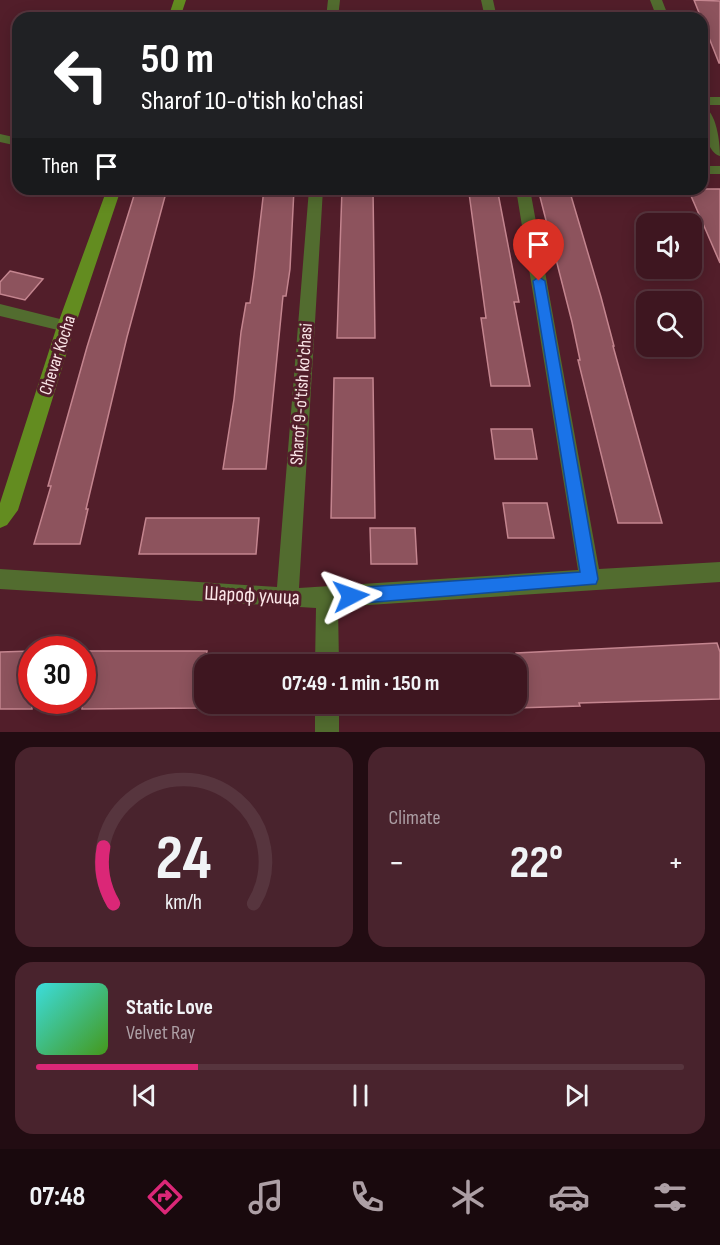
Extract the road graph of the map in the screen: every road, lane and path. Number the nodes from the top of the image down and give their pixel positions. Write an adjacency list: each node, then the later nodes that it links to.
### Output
1 (708, 124): 2 (street)
2 (720, 152)
3 (112, 195): 7 (street, Chevar Kocha)
4 (316, 195): 12 (street, Sharof 9-o'tish ko'chasi)
5 (524, 195): 11 (street)
6 (0, 310): 7 (street)
7 (66, 326): 8 (street, Chevar Kocha)
8 (0, 519)
9 (720, 572): 11 (street, Шароф улица)
10 (0, 579): 12 (street, Шароф улица)
11 (590, 579): 13 (street, Шароф улица)
12 (287, 598): 13 (street, Шароф улица)
13 (327, 598): 14 (street)
14 (327, 654)
15 (327, 714): 16 (street)
16 (327, 732)

